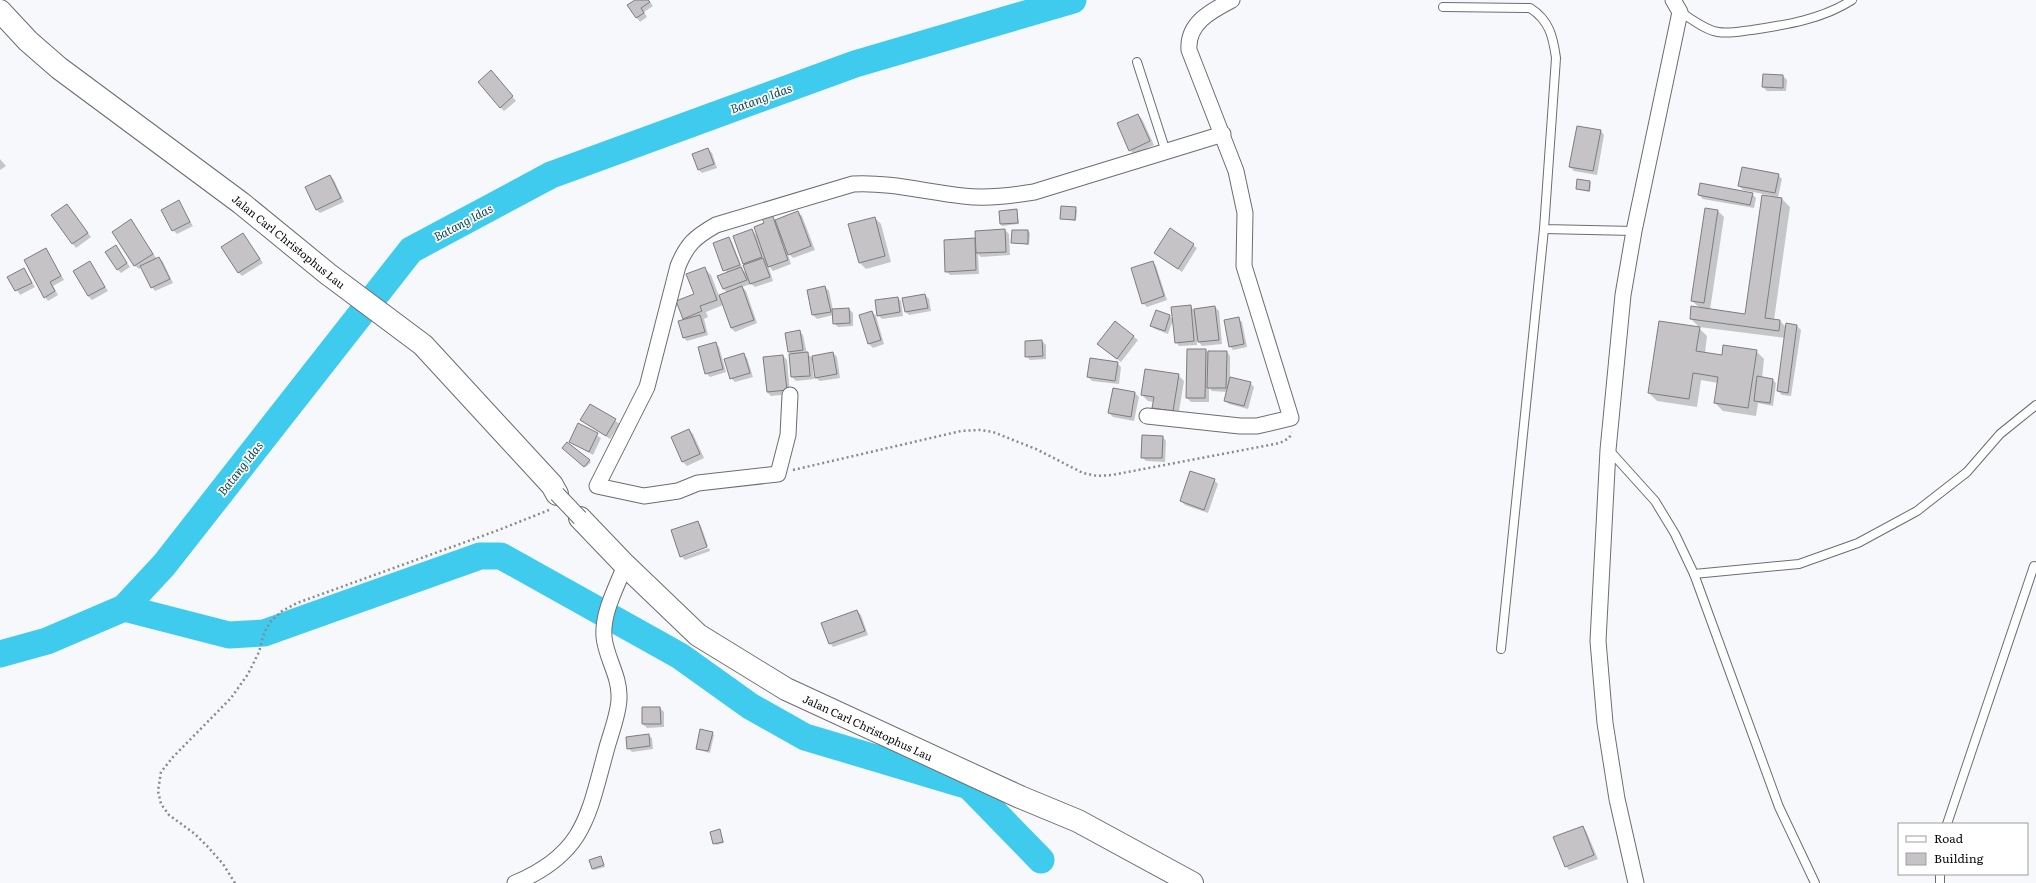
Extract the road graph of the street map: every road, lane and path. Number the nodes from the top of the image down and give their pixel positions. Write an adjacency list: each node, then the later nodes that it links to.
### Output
1 (1232, 0): 7 (street)
2 (1852, 0): 3 (lane)
3 (1676, 6): 10 (street)
4 (1443, 7): 9 (lane)
5 (0, 11): 17 (street, Jalan Carl Christophus Lau)
6 (1138, 62): 8 (lane)
7 (1223, 134): 8 (street); 14 (street)
8 (1166, 152): 16 (street)
9 (1544, 229): 10 (lane); 22 (lane)
10 (1634, 231): 15 (street)
11 (790, 395): 16 (street)
12 (2036, 405): 21 (lane)
13 (1147, 416): 14 (street)
14 (1290, 418): 16 (path)
15 (1608, 450): 21 (lane); 27 (street)
16 (778, 474)
17 (554, 501): 18 (street, bridge); 24 (path)
18 (580, 518): 19 (street, Jalan Carl Christophus Lau)
19 (625, 565): 25 (street); 26 (street, Jalan Carl Christophus Lau)
20 (2034, 566): 23 (lane)
21 (1694, 574): 28 (lane)
22 (1501, 649)
23 (1947, 823)
24 (235, 883)
25 (515, 883)
26 (1192, 883)
27 (1636, 883)
28 (1815, 883)

